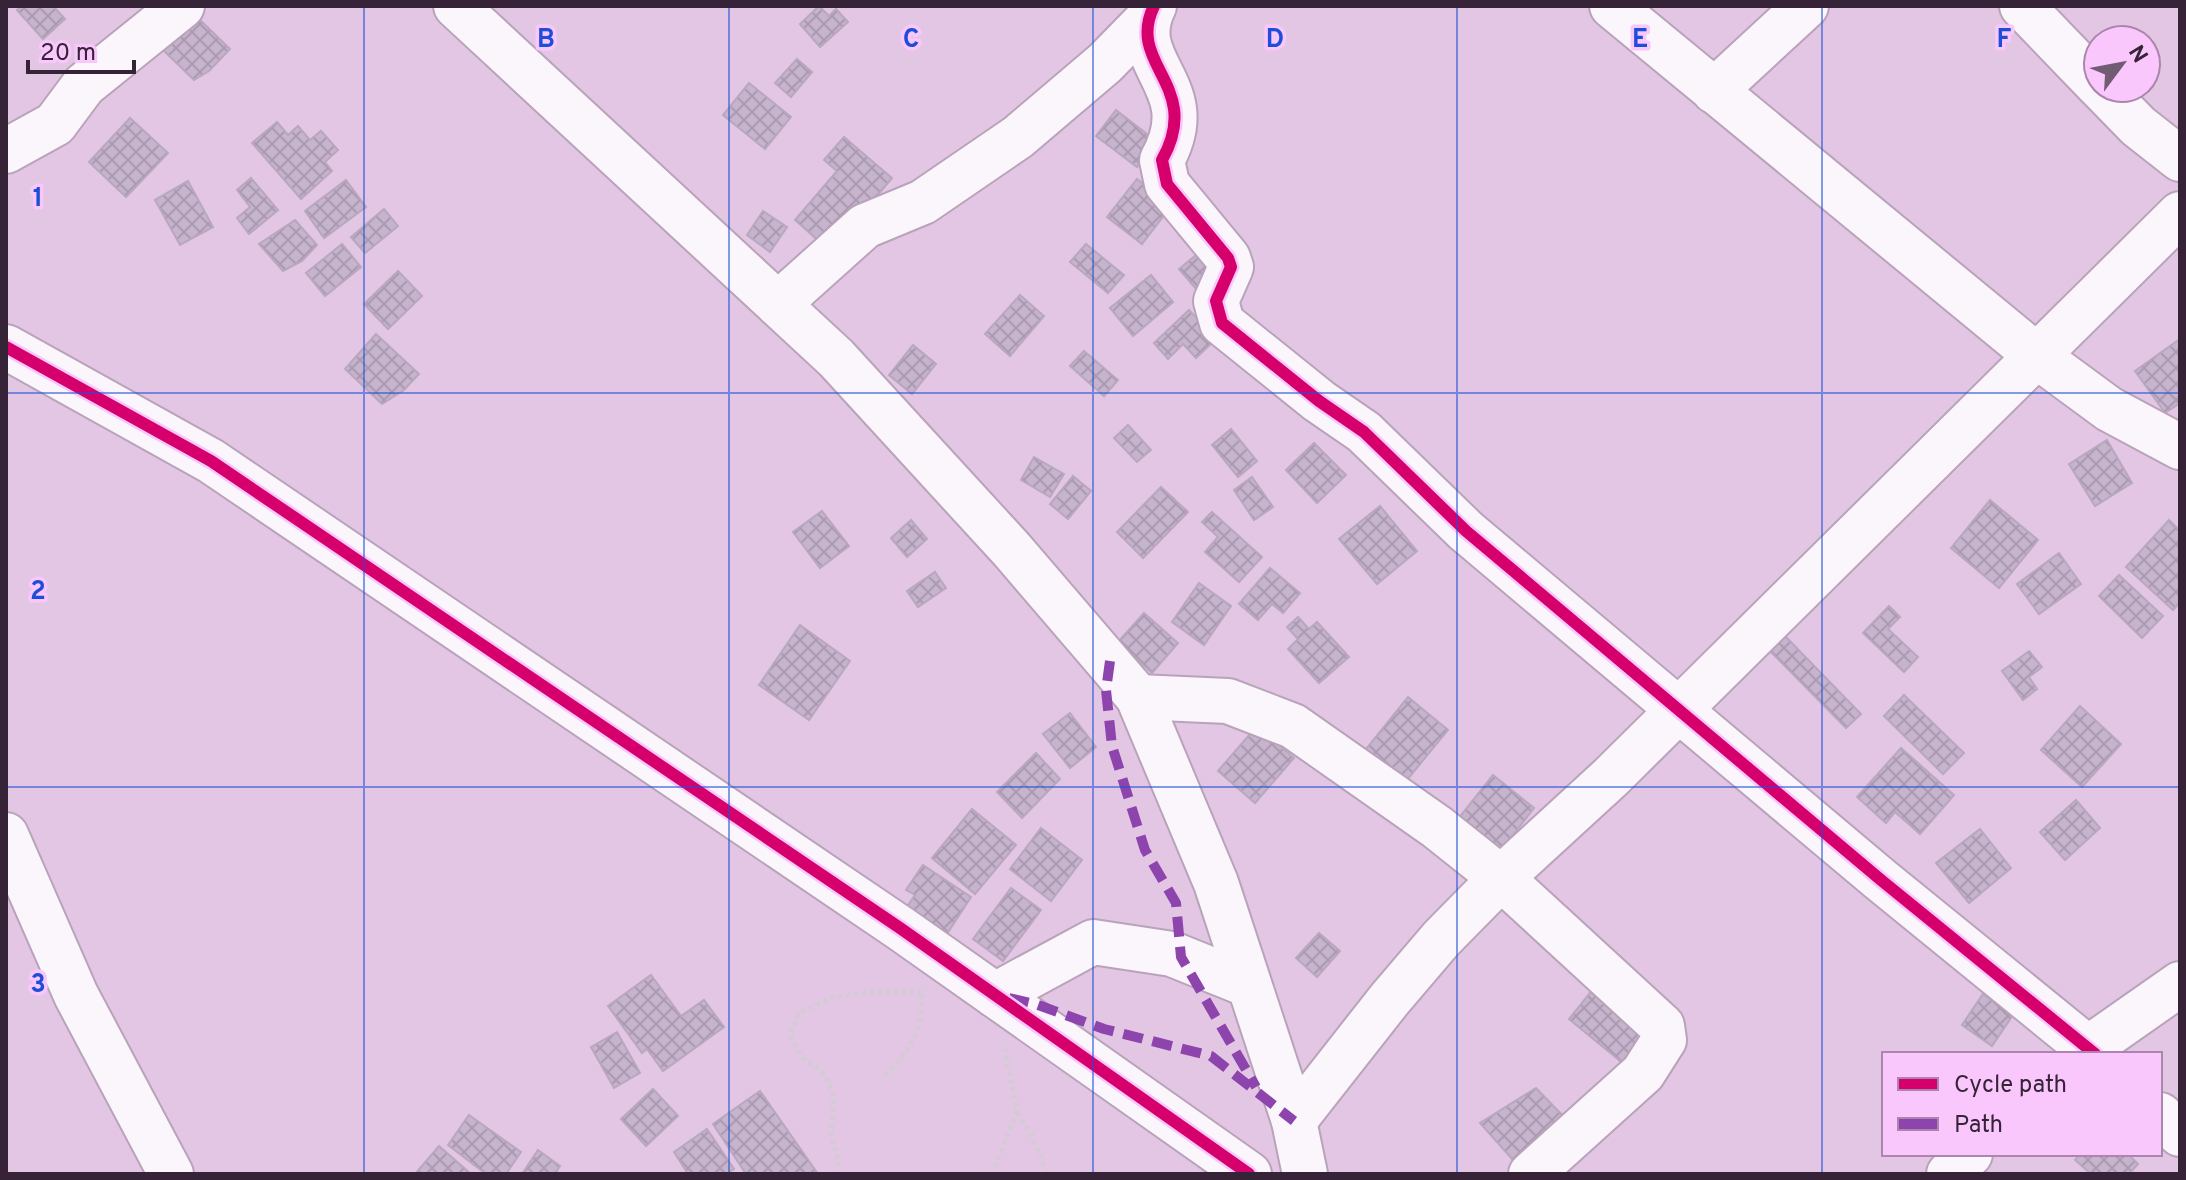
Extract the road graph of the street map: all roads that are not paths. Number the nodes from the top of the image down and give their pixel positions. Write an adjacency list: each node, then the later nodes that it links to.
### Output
1 (182, 6): 10 (street)
2 (456, 6): 13 (street)
3 (1612, 6): 8 (street)
4 (1806, 6): 8 (street)
5 (2022, 6): 7 (street)
6 (1150, 13): 13 (street); 18 (street)
7 (2082, 68)
8 (1714, 91): 15 (street)
9 (2117, 104): 11 (street)
10 (6, 151)
11 (2180, 159)
12 (2180, 214): 15 (street)
13 (778, 304): 17 (street)
14 (6, 347): 21 (street)
15 (2037, 356): 16 (street); 18 (street)
16 (2180, 447)
17 (1138, 697): 20 (street); 23 (street)
18 (1679, 707): 20 (street); 24 (street)
19 (6, 835): 29 (street)
20 (1501, 878): 26 (street); 32 (street)
21 (978, 983): 23 (street); 30 (street)
22 (2180, 984): 24 (street)
23 (1249, 985): 26 (street)
24 (2088, 1052)
25 (2162, 1117): 27 (street)
26 (1294, 1121): 31 (street)
27 (2180, 1134)
28 (1968, 1156): 33 (street)
29 (171, 1174)
30 (1249, 1174)
31 (1305, 1174)
32 (1531, 1174)
33 (1949, 1174)

